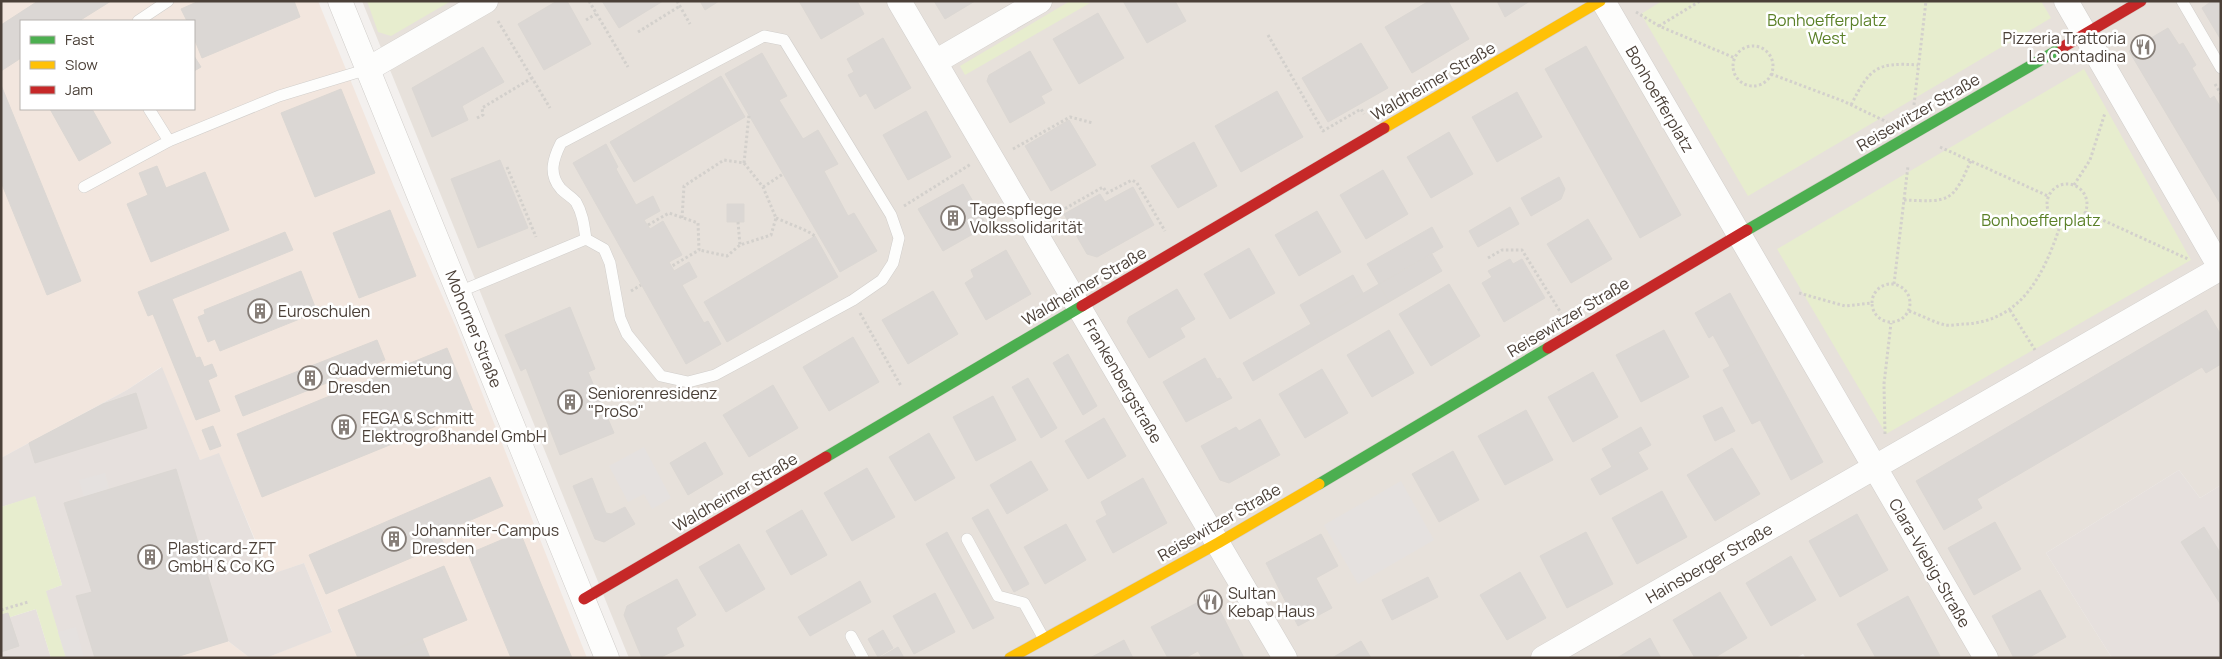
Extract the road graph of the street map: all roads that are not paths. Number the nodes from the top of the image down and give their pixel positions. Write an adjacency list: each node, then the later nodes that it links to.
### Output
1 (168, 1): 10 (lane)
2 (340, 1): 14 (street, Mohorner Straße)
3 (899, 1): 12 (street, Frankenbergstraße)
4 (1040, 1): 12 (street)
5 (1602, 1): 18 (street, Bonhoefferplatz); 22 (street, Waldheimer Straße)
6 (2066, 1): 11 (street)
7 (2141, 1): 11 (street, Reisewitzer Straße)
8 (2182, 1): 13 (lane)
9 (491, 10): 14 (street)
10 (140, 20)
11 (2085, 34): 18 (street, Reisewitzer Straße); 20 (street)
12 (935, 62): 22 (street, Frankenbergstraße)
13 (2221, 68)
14 (368, 69): 16 (lane); 21 (street, Mohorner Straße)
15 (150, 110): 16 (lane)
16 (169, 141): 17 (lane)
17 (84, 187)
18 (1739, 235): 23 (street, Bonhoefferplatz); 25 (street, Reisewitzer Straße)
19 (586, 239): 19 (lane); 21 (lane)
20 (2221, 269): 23 (street)
21 (459, 292): 26 (street, Mohorner Straße)
22 (1080, 307): 25 (street, Frankenbergstraße); 26 (street, Waldheimer Straße)
23 (1874, 467): 33 (street, Hainsberger Straße); 34 (street, Clara-Viebig-Straße)
24 (967, 540): 28 (lane)
25 (1218, 543): 28 (street, Reisewitzer Straße); 32 (street, Frankenbergstraße)
26 (584, 599): 29 (street, Mohorner Straße)
27 (851, 636): 30 (lane)
28 (1044, 639): 31 (street, Reisewitzer Straße)
29 (608, 658)
30 (863, 658)
31 (1010, 658)
32 (1285, 658)
33 (1544, 658)
34 (1986, 658)

